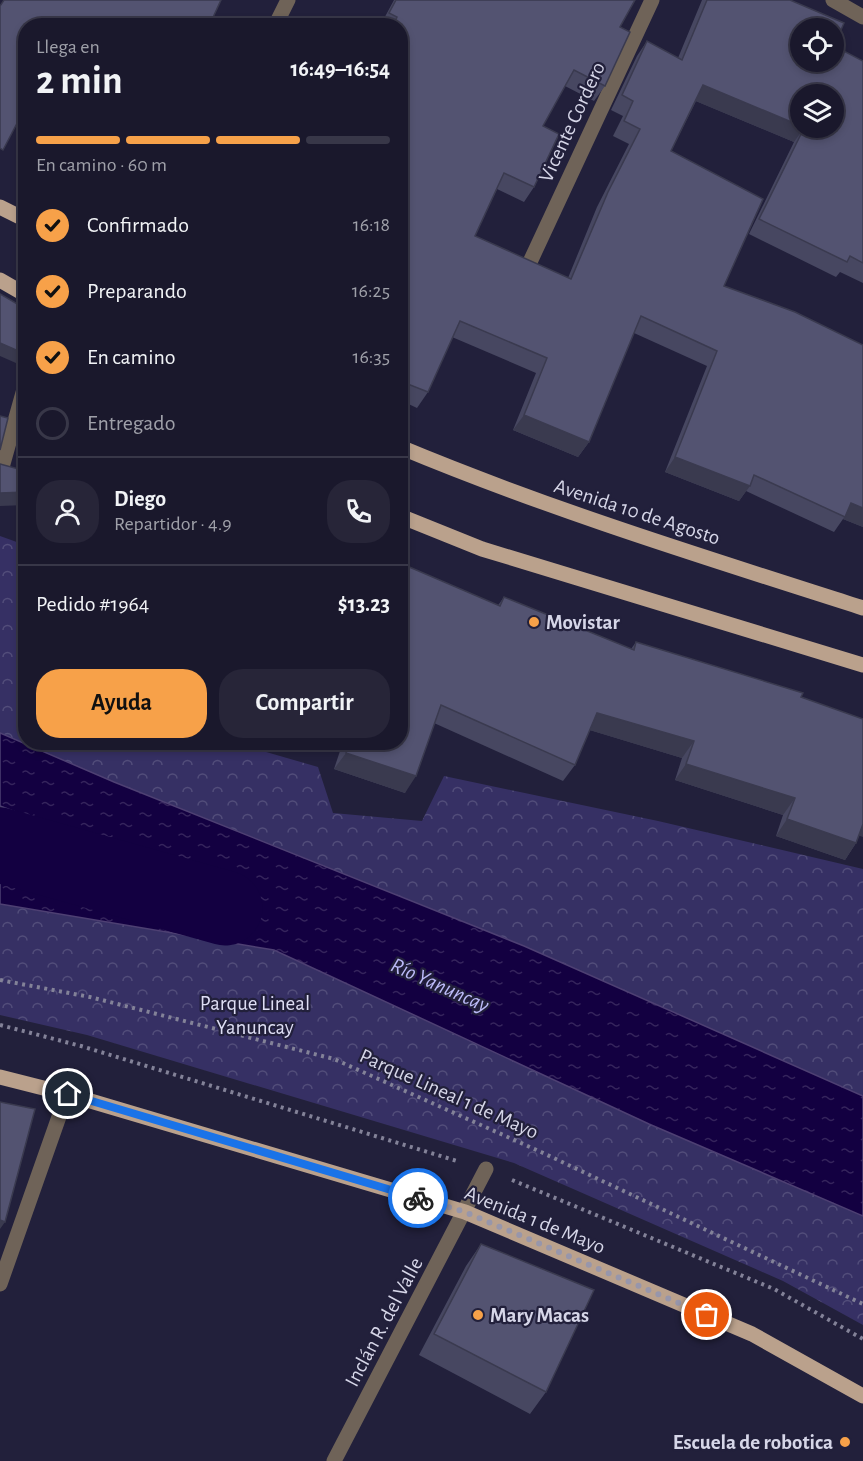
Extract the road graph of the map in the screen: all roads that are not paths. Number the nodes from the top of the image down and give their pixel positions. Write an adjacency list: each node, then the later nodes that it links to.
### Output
1 (288, 0): 5 (street)
2 (652, 0): 8 (street, Vicente Cordero)
3 (833, 0): 4 (street)
4 (863, 17)
5 (279, 18)
6 (0, 207): 7 (main road)
7 (18, 216)
8 (530, 262)
9 (0, 280): 10 (main road)
10 (18, 290)
11 (18, 410): 13 (street)
12 (408, 450): 15 (main road, Avenida 10 de Agosto)
13 (1, 471)
14 (408, 519): 16 (main road)
15 (863, 608)
16 (863, 665)
17 (0, 1077): 18 (main road, Avenida 1 de Mayo)
18 (68, 1094): 20 (main road, Avenida 1 de Mayo); 21 (street)
19 (486, 1170): 20 (street, Inclán R. del Valle)
20 (465, 1212): 22 (main road, Avenida 1 de Mayo); 23 (street, Inclán R. del Valle)
21 (0, 1284)
22 (863, 1396)
23 (334, 1461)

